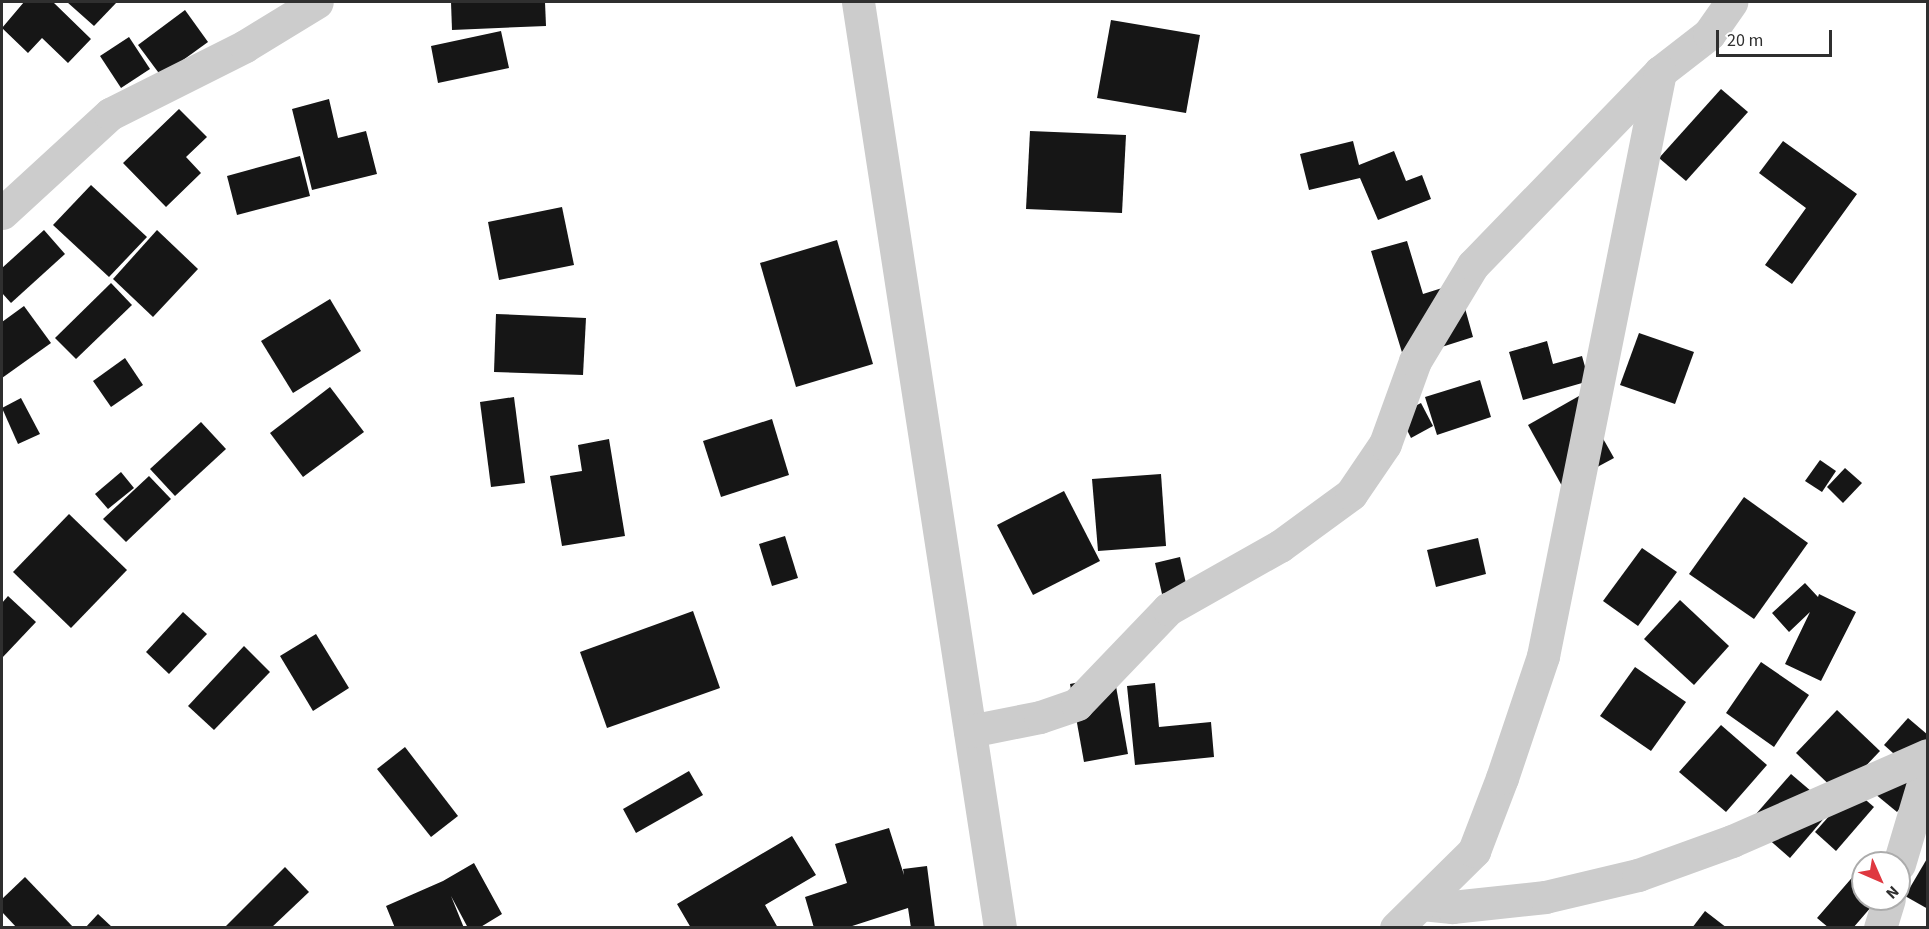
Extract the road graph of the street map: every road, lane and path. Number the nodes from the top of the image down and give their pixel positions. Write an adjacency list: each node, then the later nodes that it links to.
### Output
1 (317, 2): 5 (street)
2 (858, 2): 6 (street)
3 (1731, 2): 4 (street)
4 (1660, 72): 6 (street); 10 (street)
5 (2, 213)
6 (970, 731): 12 (street)
7 (1928, 755): 10 (street)
8 (1928, 767): 9 (street)
9 (1903, 851)
10 (1422, 904): 13 (street)
11 (1885, 911): 14 (street)
12 (1000, 927)
13 (1396, 927)
14 (1880, 927)

